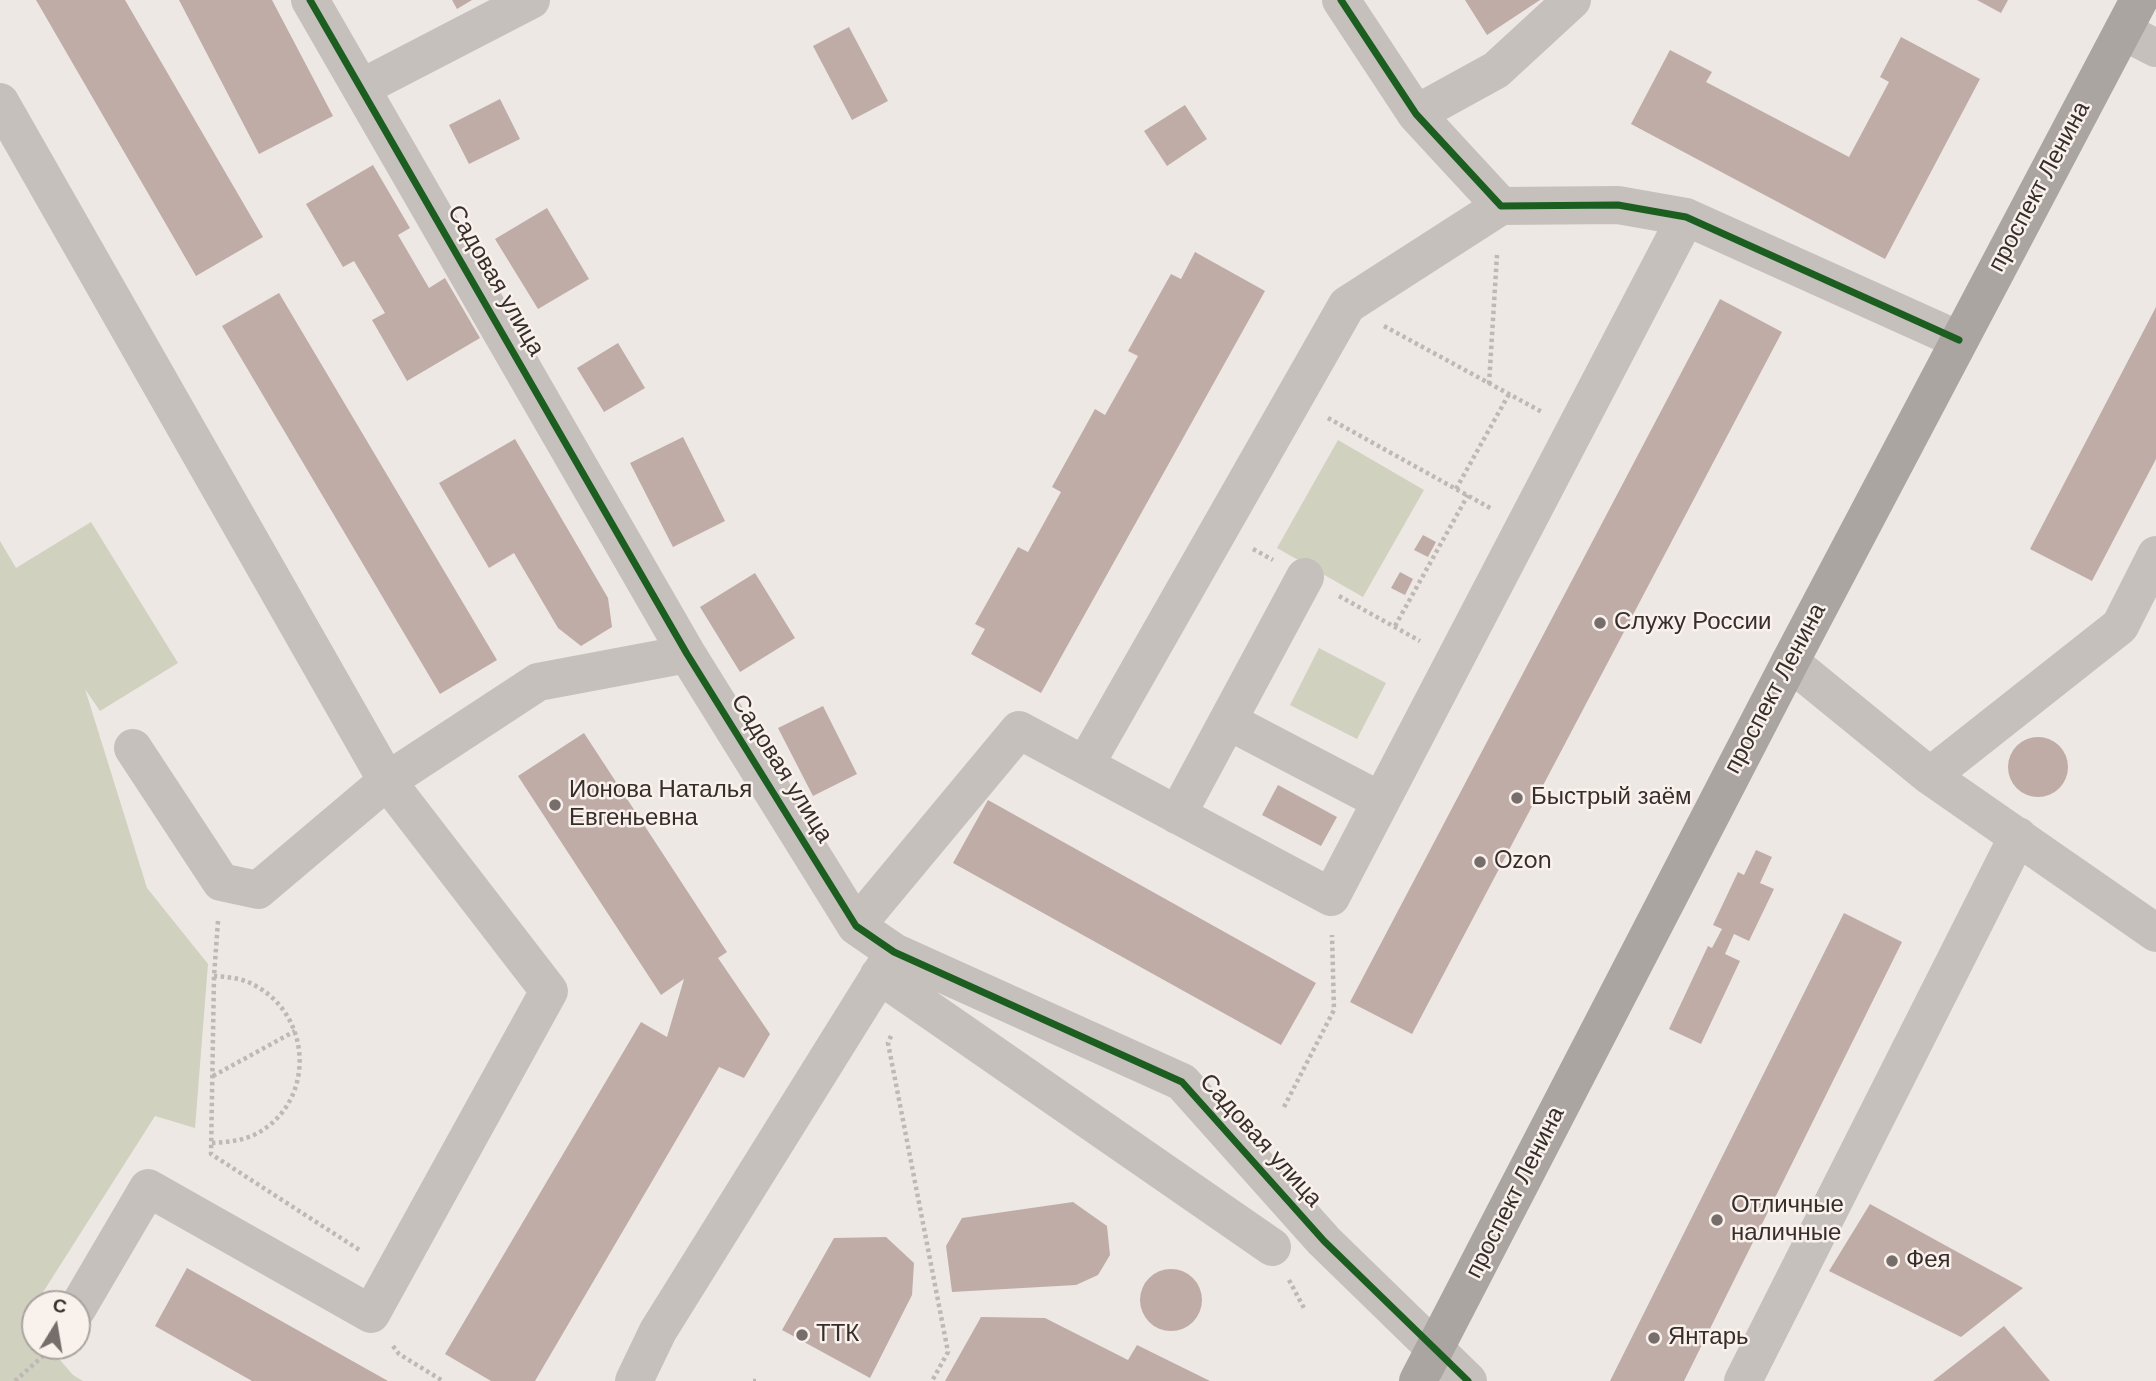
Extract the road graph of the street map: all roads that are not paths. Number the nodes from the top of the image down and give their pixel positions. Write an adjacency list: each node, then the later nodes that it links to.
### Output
1 (310, 0): 6 (street, Садовая улица)
2 (530, 0): 6 (street)
3 (1341, 0): 8 (street)
4 (1572, 0): 8 (street)
5 (2139, 26): 11 (main road, проспект Ленина)
6 (361, 88): 14 (street, Садовая улица)
7 (0, 102): 20 (street)
8 (1416, 114): 9 (street)
9 (1501, 206): 10 (street); 18 (street)
10 (1686, 217): 11 (street); 21 (street)
11 (1959, 340): 15 (main road, проспект Ленина)
12 (2156, 555): 19 (street)
13 (1305, 577): 16 (street)
14 (687, 654): 20 (street); 24 (street, Садовая улица)
15 (1790, 662): 19 (street); 29 (main road, проспект Ленина)
16 (1228, 721): 21 (street); 22 (street)
17 (134, 748): 20 (street)
18 (1085, 765): 22 (street); 24 (street)
19 (1930, 776): 23 (street)
20 (387, 781): 28 (street)
21 (1381, 801): 22 (street)
22 (1177, 815)
23 (2018, 836): 25 (street); 32 (street)
24 (856, 926): 26 (street, Садовая улица)
25 (2156, 933)
26 (887, 964): 27 (street); 29 (street, Садовая улица); 30 (street)
27 (1272, 1247)
28 (88, 1290)
29 (1427, 1365): 31 (street, Садовая улица)
30 (634, 1381)
31 (1468, 1381)
32 (1743, 1381)

